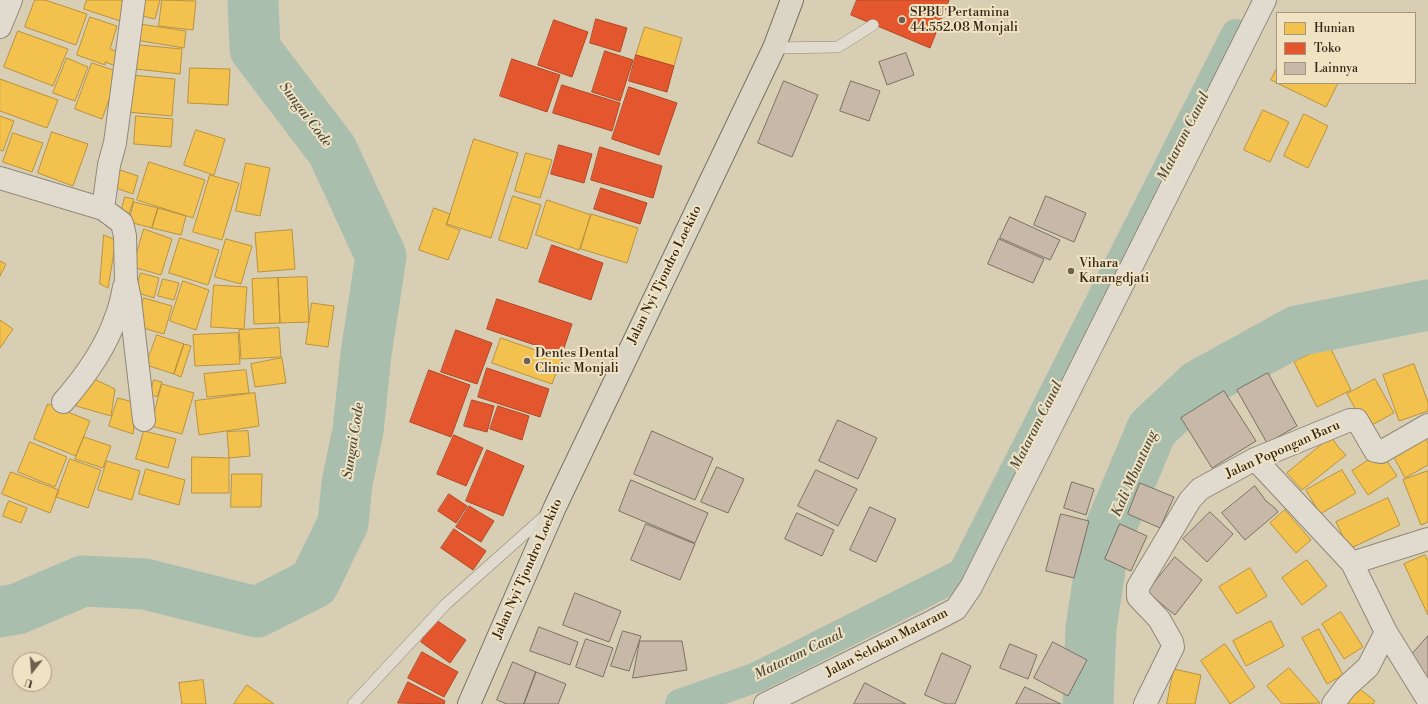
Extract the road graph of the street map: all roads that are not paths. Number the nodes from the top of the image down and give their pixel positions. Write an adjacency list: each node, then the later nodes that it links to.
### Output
1 (11, 0): 6 (street)
2 (134, 0): 9 (street)
3 (792, 0): 7 (main road, Jalan Nyi Tjondro Loekito)
4 (1265, 0): 20 (street, Jalan Selokan Mataram)
5 (873, 25): 7 (lane)
6 (0, 27)
7 (774, 48): 15 (main road, Jalan Nyi Tjondro Loekito)
8 (0, 178): 9 (street)
9 (103, 208): 10 (street)
10 (126, 280): 11 (street); 12 (street)
11 (64, 402)
12 (144, 420)
13 (1428, 425): 14 (street, Jalan Popongan Baru)
14 (1255, 459): 17 (street); 23 (street, Jalan Popongan Baru)
15 (555, 507): 21 (lane); 22 (main road, Jalan Nyi Tjondro Loekito)
16 (1428, 538): 17 (street)
17 (1352, 563): 18 (street)
18 (1386, 632): 19 (street); 24 (street)
19 (1428, 698)
20 (771, 703)
21 (353, 704)
22 (469, 704)
23 (1144, 704)
24 (1332, 704)

